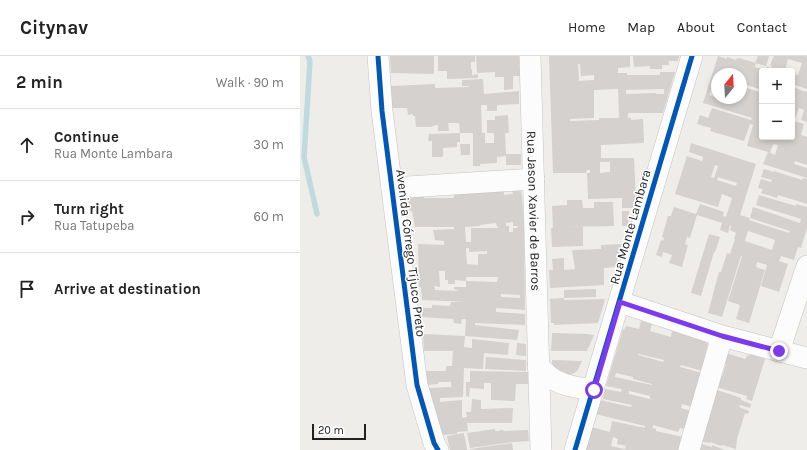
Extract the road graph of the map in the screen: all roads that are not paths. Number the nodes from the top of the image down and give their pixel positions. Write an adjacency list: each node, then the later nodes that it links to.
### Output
1 (378, 56): 5 (street, Avenida Córrego Tijuco Preto)
2 (530, 56): 4 (street, Rua Jason Xavier de Barros)
3 (692, 56): 7 (street, Rua Monte Lambara)
4 (534, 179): 5 (street); 11 (street, Rua Jason Xavier de Barros)
5 (392, 188): 13 (street, Avenida Córrego Tijuco Preto)
6 (807, 266): 9 (street)
7 (620, 302): 8 (street); 12 (street, Rua Monte Lambara)
8 (722, 336): 9 (street); 16 (street)
9 (779, 351): 10 (street)
10 (807, 358)
11 (538, 366): 12 (street); 14 (street, Rua Jason Xavier de Barros)
12 (594, 390): 15 (street, Rua Monte Lambara)
13 (438, 450)
14 (541, 450)
15 (575, 450)
16 (688, 450)

